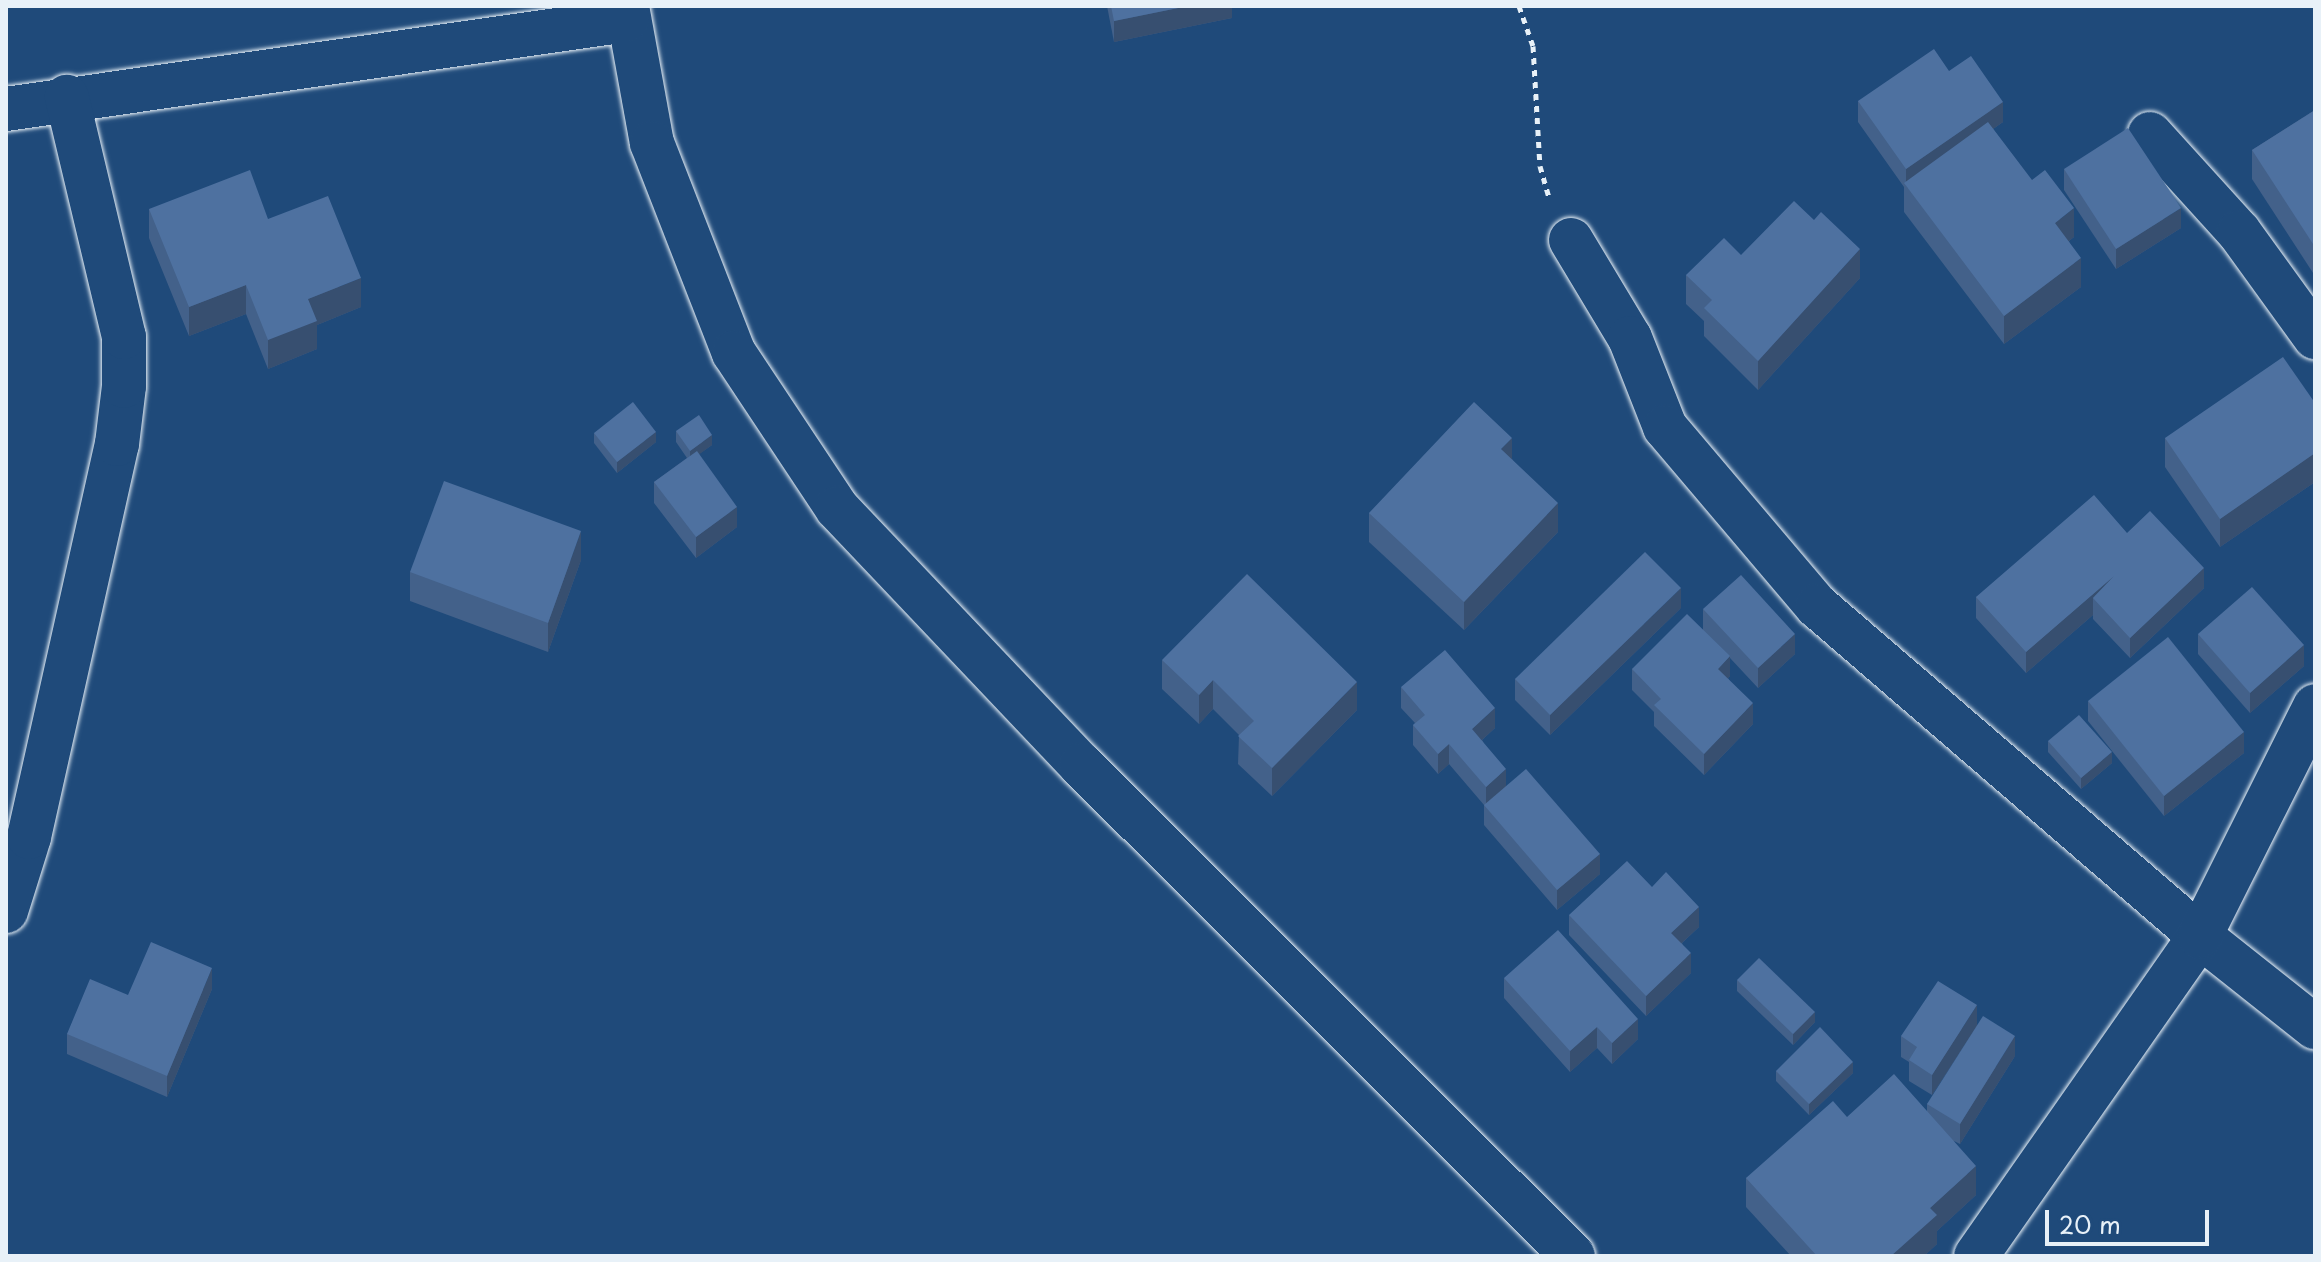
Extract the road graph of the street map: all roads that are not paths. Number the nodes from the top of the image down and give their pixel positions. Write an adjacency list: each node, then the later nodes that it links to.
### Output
1 (627, 13): 2 (street); 11 (street)
2 (67, 97): 3 (street); 8 (street)
3 (6, 109)
4 (2150, 134): 6 (street)
5 (1571, 240): 9 (street)
6 (2315, 337)
7 (2315, 706): 9 (street)
8 (6, 911)
9 (2200, 936): 10 (street); 12 (street)
10 (2315, 1027)
11 (1550, 1249)
12 (1976, 1256)

